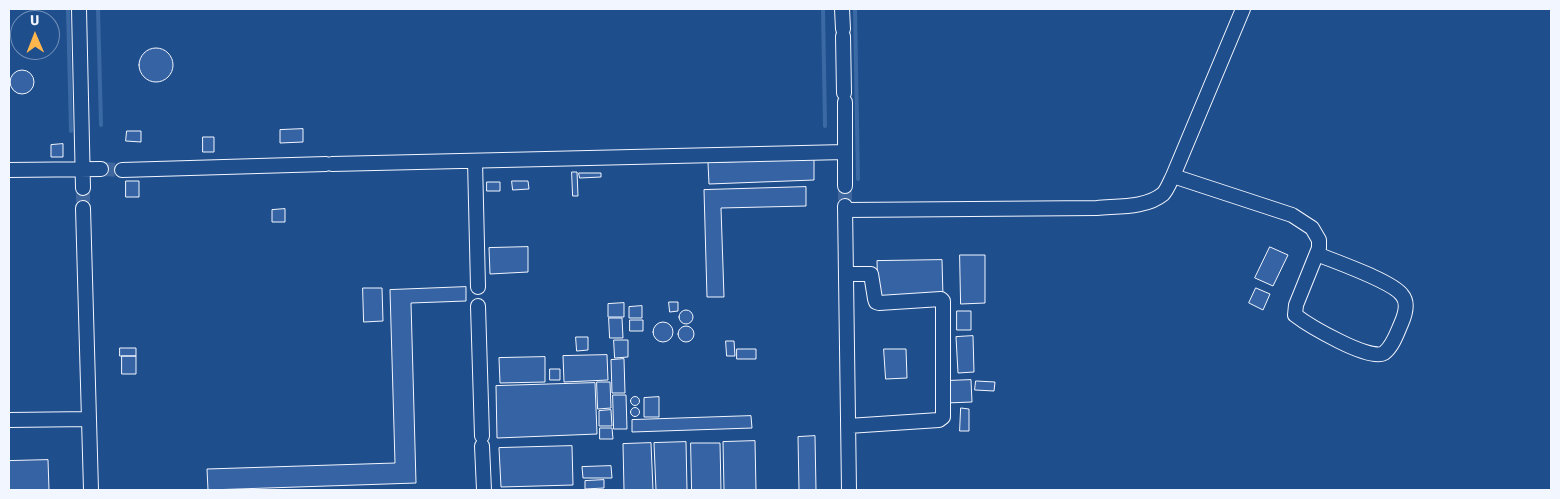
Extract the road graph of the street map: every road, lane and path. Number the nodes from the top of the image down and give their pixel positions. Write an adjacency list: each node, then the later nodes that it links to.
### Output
1 (79, 9): 6 (lane)
2 (842, 9): 4 (lane)
3 (1243, 9): 10 (lane)
4 (845, 152): 5 (lane); 11 (lane)
5 (475, 161): 9 (lane); 16 (lane)
6 (83, 169): 7 (lane); 8 (lane); 12 (lane)
7 (101, 169)
8 (9, 170)
9 (122, 170)
10 (1172, 176): 14 (lane); 15 (lane)
11 (845, 186)
12 (83, 188)
13 (83, 208): 18 (lane)
14 (1317, 254): 14 (lane)
15 (847, 274): 20 (lane); 20 (lane)
16 (478, 287)
17 (478, 306): 22 (lane)
18 (89, 419): 19 (lane); 21 (lane)
19 (9, 420)
20 (848, 426): 23 (lane)
21 (91, 490)
22 (484, 490)
23 (849, 490)

